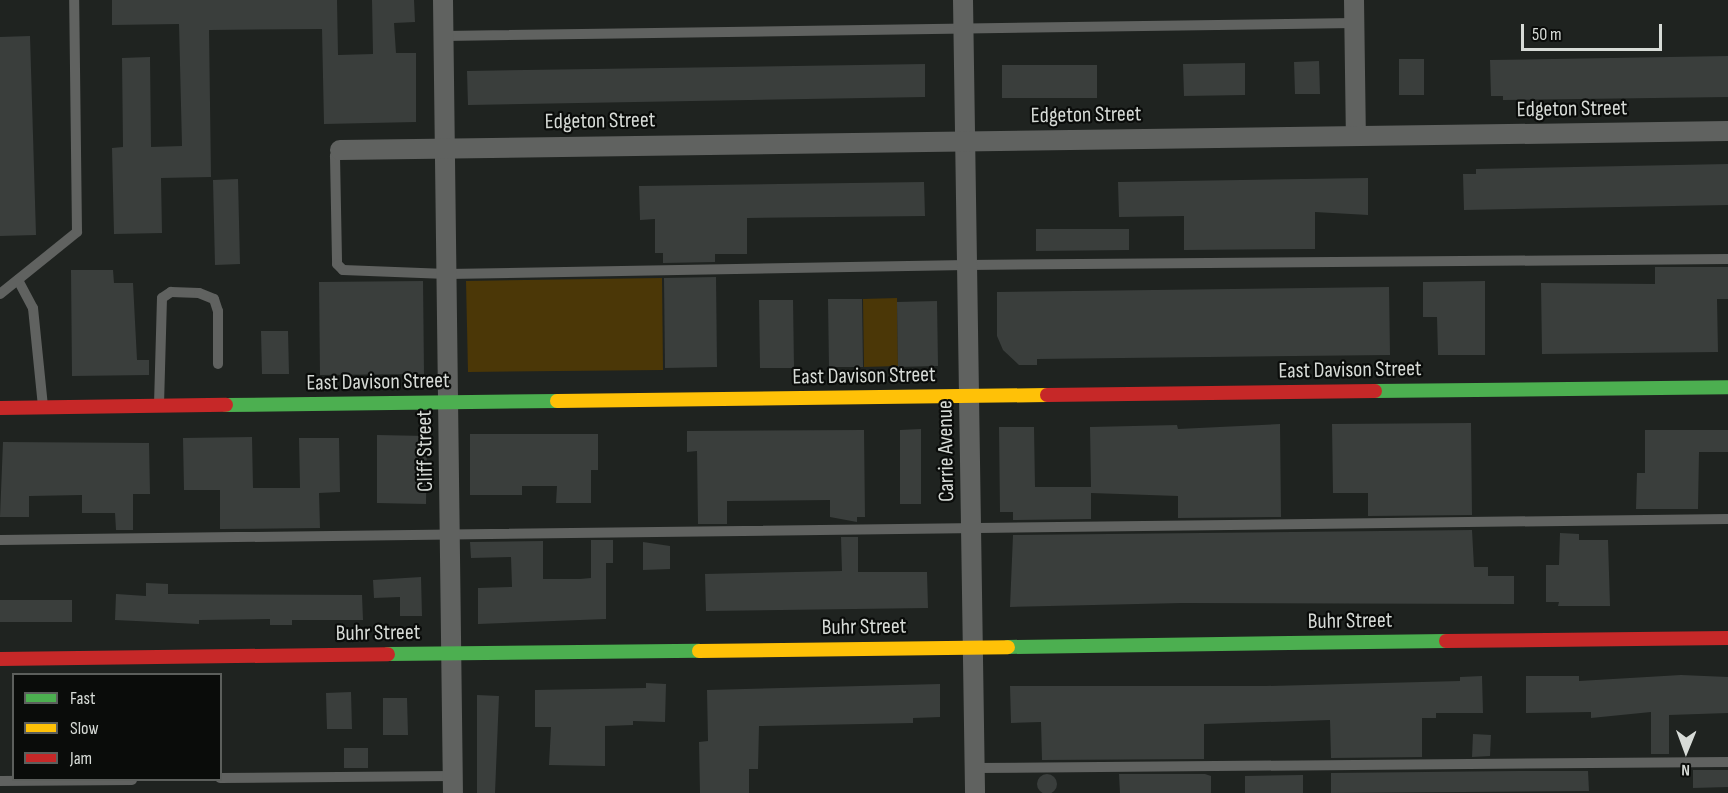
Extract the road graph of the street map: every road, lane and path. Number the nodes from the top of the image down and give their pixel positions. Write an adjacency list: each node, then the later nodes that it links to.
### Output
1 (74, 0): 16 (lane)
2 (443, 0): 7 (street, Cliff Street)
3 (963, 0): 6 (street, Carrie Avenue)
4 (1354, 0): 5 (street)
5 (1354, 23): 6 (lane); 9 (street)
6 (963, 27): 7 (lane); 10 (street, Carrie Avenue)
7 (444, 36): 11 (street, Cliff Street)
8 (1728, 131): 9 (street, Edgeton Street)
9 (1356, 136): 10 (street, Edgeton Street)
10 (965, 141): 11 (street, Edgeton Street); 14 (street, Carrie Avenue)
11 (445, 147): 12 (street, Edgeton Street); 15 (street, Cliff Street)
12 (340, 150): 15 (lane)
13 (1728, 259): 14 (lane)
14 (967, 265): 15 (lane); 20 (street, Carrie Avenue)
15 (447, 274): 21 (street, Cliff Street)
16 (18, 280): 17 (lane); 23 (lane)
17 (0, 294)
18 (218, 364): 22 (lane)
19 (1728, 387): 20 (main road, East Davison Street)
20 (969, 396): 21 (main road, East Davison Street); 26 (street, Carrie Avenue)
21 (449, 402): 22 (main road, East Davison Street); 27 (street, Cliff Street)
22 (159, 405): 23 (main road, East Davison Street)
23 (43, 407): 24 (main road, East Davison Street)
24 (0, 408)
25 (1728, 519): 26 (lane)
26 (971, 528): 27 (lane); 30 (street, Carrie Avenue)
27 (450, 535): 28 (lane); 31 (street, Cliff Street)
28 (0, 540)
29 (1728, 638): 30 (main road, Buhr Street)
30 (973, 647): 31 (main road, Buhr Street); 34 (street, Carrie Avenue)
31 (452, 653): 32 (main road, Buhr Street); 36 (street, Cliff Street)
32 (0, 658)
33 (1728, 762): 34 (lane)
34 (975, 768): 37 (street, Carrie Avenue)
35 (222, 778): 36 (lane)
36 (453, 784)
37 (975, 793)

